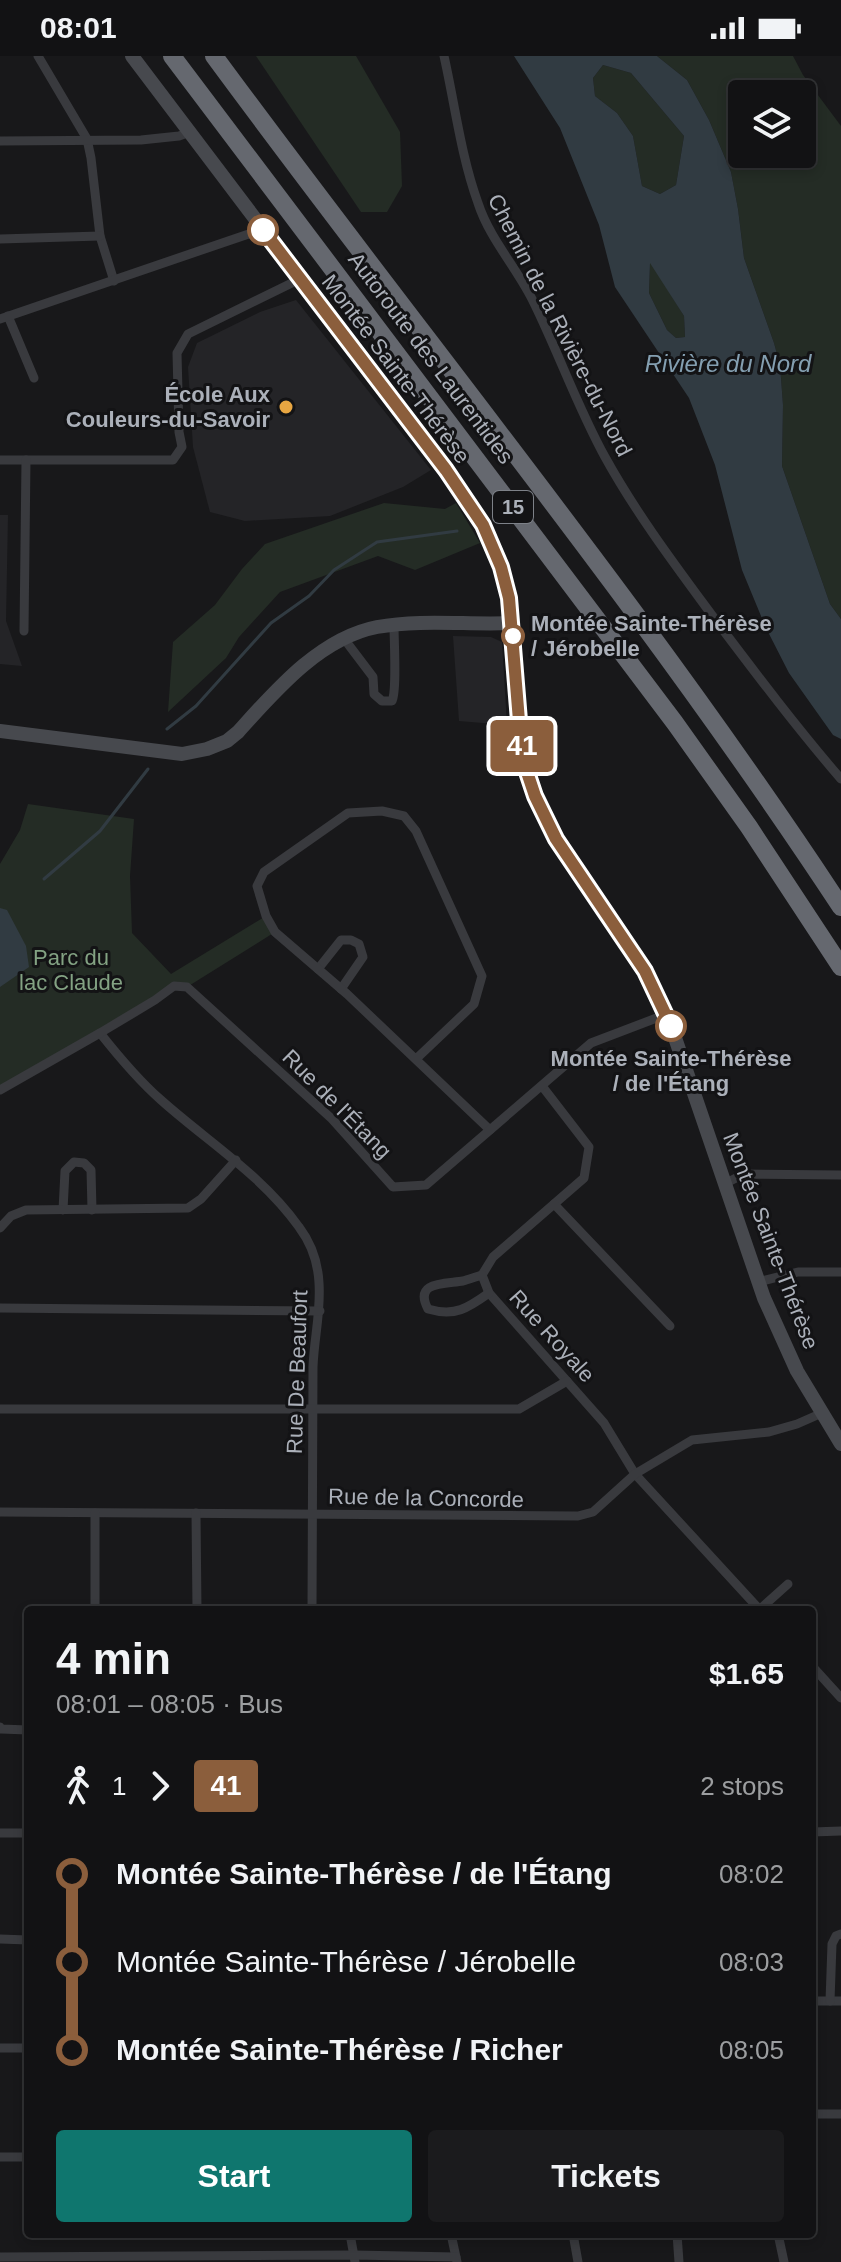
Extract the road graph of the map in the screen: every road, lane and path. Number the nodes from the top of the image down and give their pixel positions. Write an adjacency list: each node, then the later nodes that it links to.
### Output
1 (38, 56): 7 (street)
2 (132, 56): 6 (street, Montée Sainte-Thérèse)
3 (172, 56): 25 (highway, Autoroute des Laurentides / 15)
4 (214, 56): 24 (highway, Autoroute des Laurentides / 15)
5 (444, 56): 23 (street, Chemin de la Rivière-du-Nord)
6 (190, 132): 7 (street); 9 (street, Montée Sainte-Thérèse)
7 (87, 139): 8 (street); 10 (street)
8 (0, 141)
9 (263, 229): 12 (street, Montée Sainte-Thérèse); 13 (street)
10 (100, 236): 11 (street); 13 (street)
11 (0, 239)
12 (300, 279): 17 (street); 18 (street, Montée Sainte-Thérèse)
13 (114, 281): 14 (street)
14 (4, 317): 15 (street)
15 (34, 378)
16 (0, 460): 17 (street)
17 (26, 460): 20 (street)
18 (512, 623): 19 (street); 28 (street, Montée Sainte-Thérèse)
19 (394, 625): 21 (street); 21 (street)
20 (24, 631)
21 (345, 640): 22 (street)
22 (0, 731)
23 (841, 779)
24 (841, 907)
25 (841, 967)
26 (318, 969): 27 (street); 27 (street); 30 (street)
27 (341, 989): 30 (street)
28 (667, 1014): 31 (street, Rue de l'Étang); 36 (street, Montée Sainte-Thérèse)
29 (100, 1033): 32 (street); 33 (street, Rue de l'Étang); 34 (street, Rue De Beaufort)
30 (416, 1059): 33 (street)
31 (542, 1086): 33 (street, Rue de l'Étang); 37 (street)
32 (0, 1090)
33 (490, 1130)
34 (236, 1160): 39 (street); 46 (street, Rue De Beaufort)
35 (841, 1175): 36 (street)
36 (724, 1184): 43 (street, Montée Sainte-Thérèse)
37 (554, 1204): 42 (street); 47 (street)
38 (63, 1210): 39 (street); 39 (street); 40 (street)
39 (92, 1210)
40 (0, 1228)
41 (841, 1272): 43 (street)
42 (482, 1275): 44 (street, Rue Royale); 44 (street)
43 (758, 1282): 51 (street, Montée Sainte-Thérèse)
44 (489, 1293): 48 (street, Rue Royale)
45 (0, 1308): 46 (street)
46 (320, 1311): 50 (street, Rue De Beaufort)
47 (670, 1326)
48 (567, 1381): 50 (street); 53 (street, Rue Royale)
49 (0, 1409): 50 (street)
50 (312, 1410): 57 (street, Rue De Beaufort)
51 (822, 1413): 52 (street, Montée Sainte-Thérèse); 53 (street, Rue de la Concorde)
52 (841, 1444)
53 (635, 1474): 57 (street, Rue de la Concorde); 62 (street, Rue Royale)
54 (0, 1512): 55 (street, Rue de la Concorde)
55 (95, 1513): 56 (street, Rue de la Concorde); 59 (street)
56 (196, 1513): 57 (street, Rue de la Concorde); 60 (street)
57 (312, 1515): 61 (street, Rue De Beaufort)
58 (788, 1584): 63 (street)
59 (95, 1606)
60 (197, 1606)
61 (312, 1606)
62 (755, 1606)
63 (763, 1606)
64 (816, 1670): 65 (street)
65 (841, 1698)
66 (0, 1727): 67 (street)
67 (24, 1730)
68 (841, 1831): 69 (street)
69 (816, 1832)
70 (0, 1833): 71 (street)
71 (24, 1833)
72 (841, 1934): 75 (street)
73 (0, 1939): 74 (street)
74 (24, 1940)
75 (836, 2001)
76 (0, 2048): 77 (street)
77 (24, 2048)
78 (816, 2114): 79 (street)
79 (841, 2114)
80 (0, 2157): 81 (street)
81 (24, 2157)
82 (351, 2238): 88 (street)
83 (452, 2238): 89 (street)
84 (574, 2238): 90 (street)
85 (677, 2238): 91 (street)
86 (779, 2238): 92 (street)
87 (0, 2257): 88 (street)
88 (355, 2259): 89 (street)
89 (456, 2260)
90 (578, 2262)
91 (679, 2262)
92 (784, 2262)

